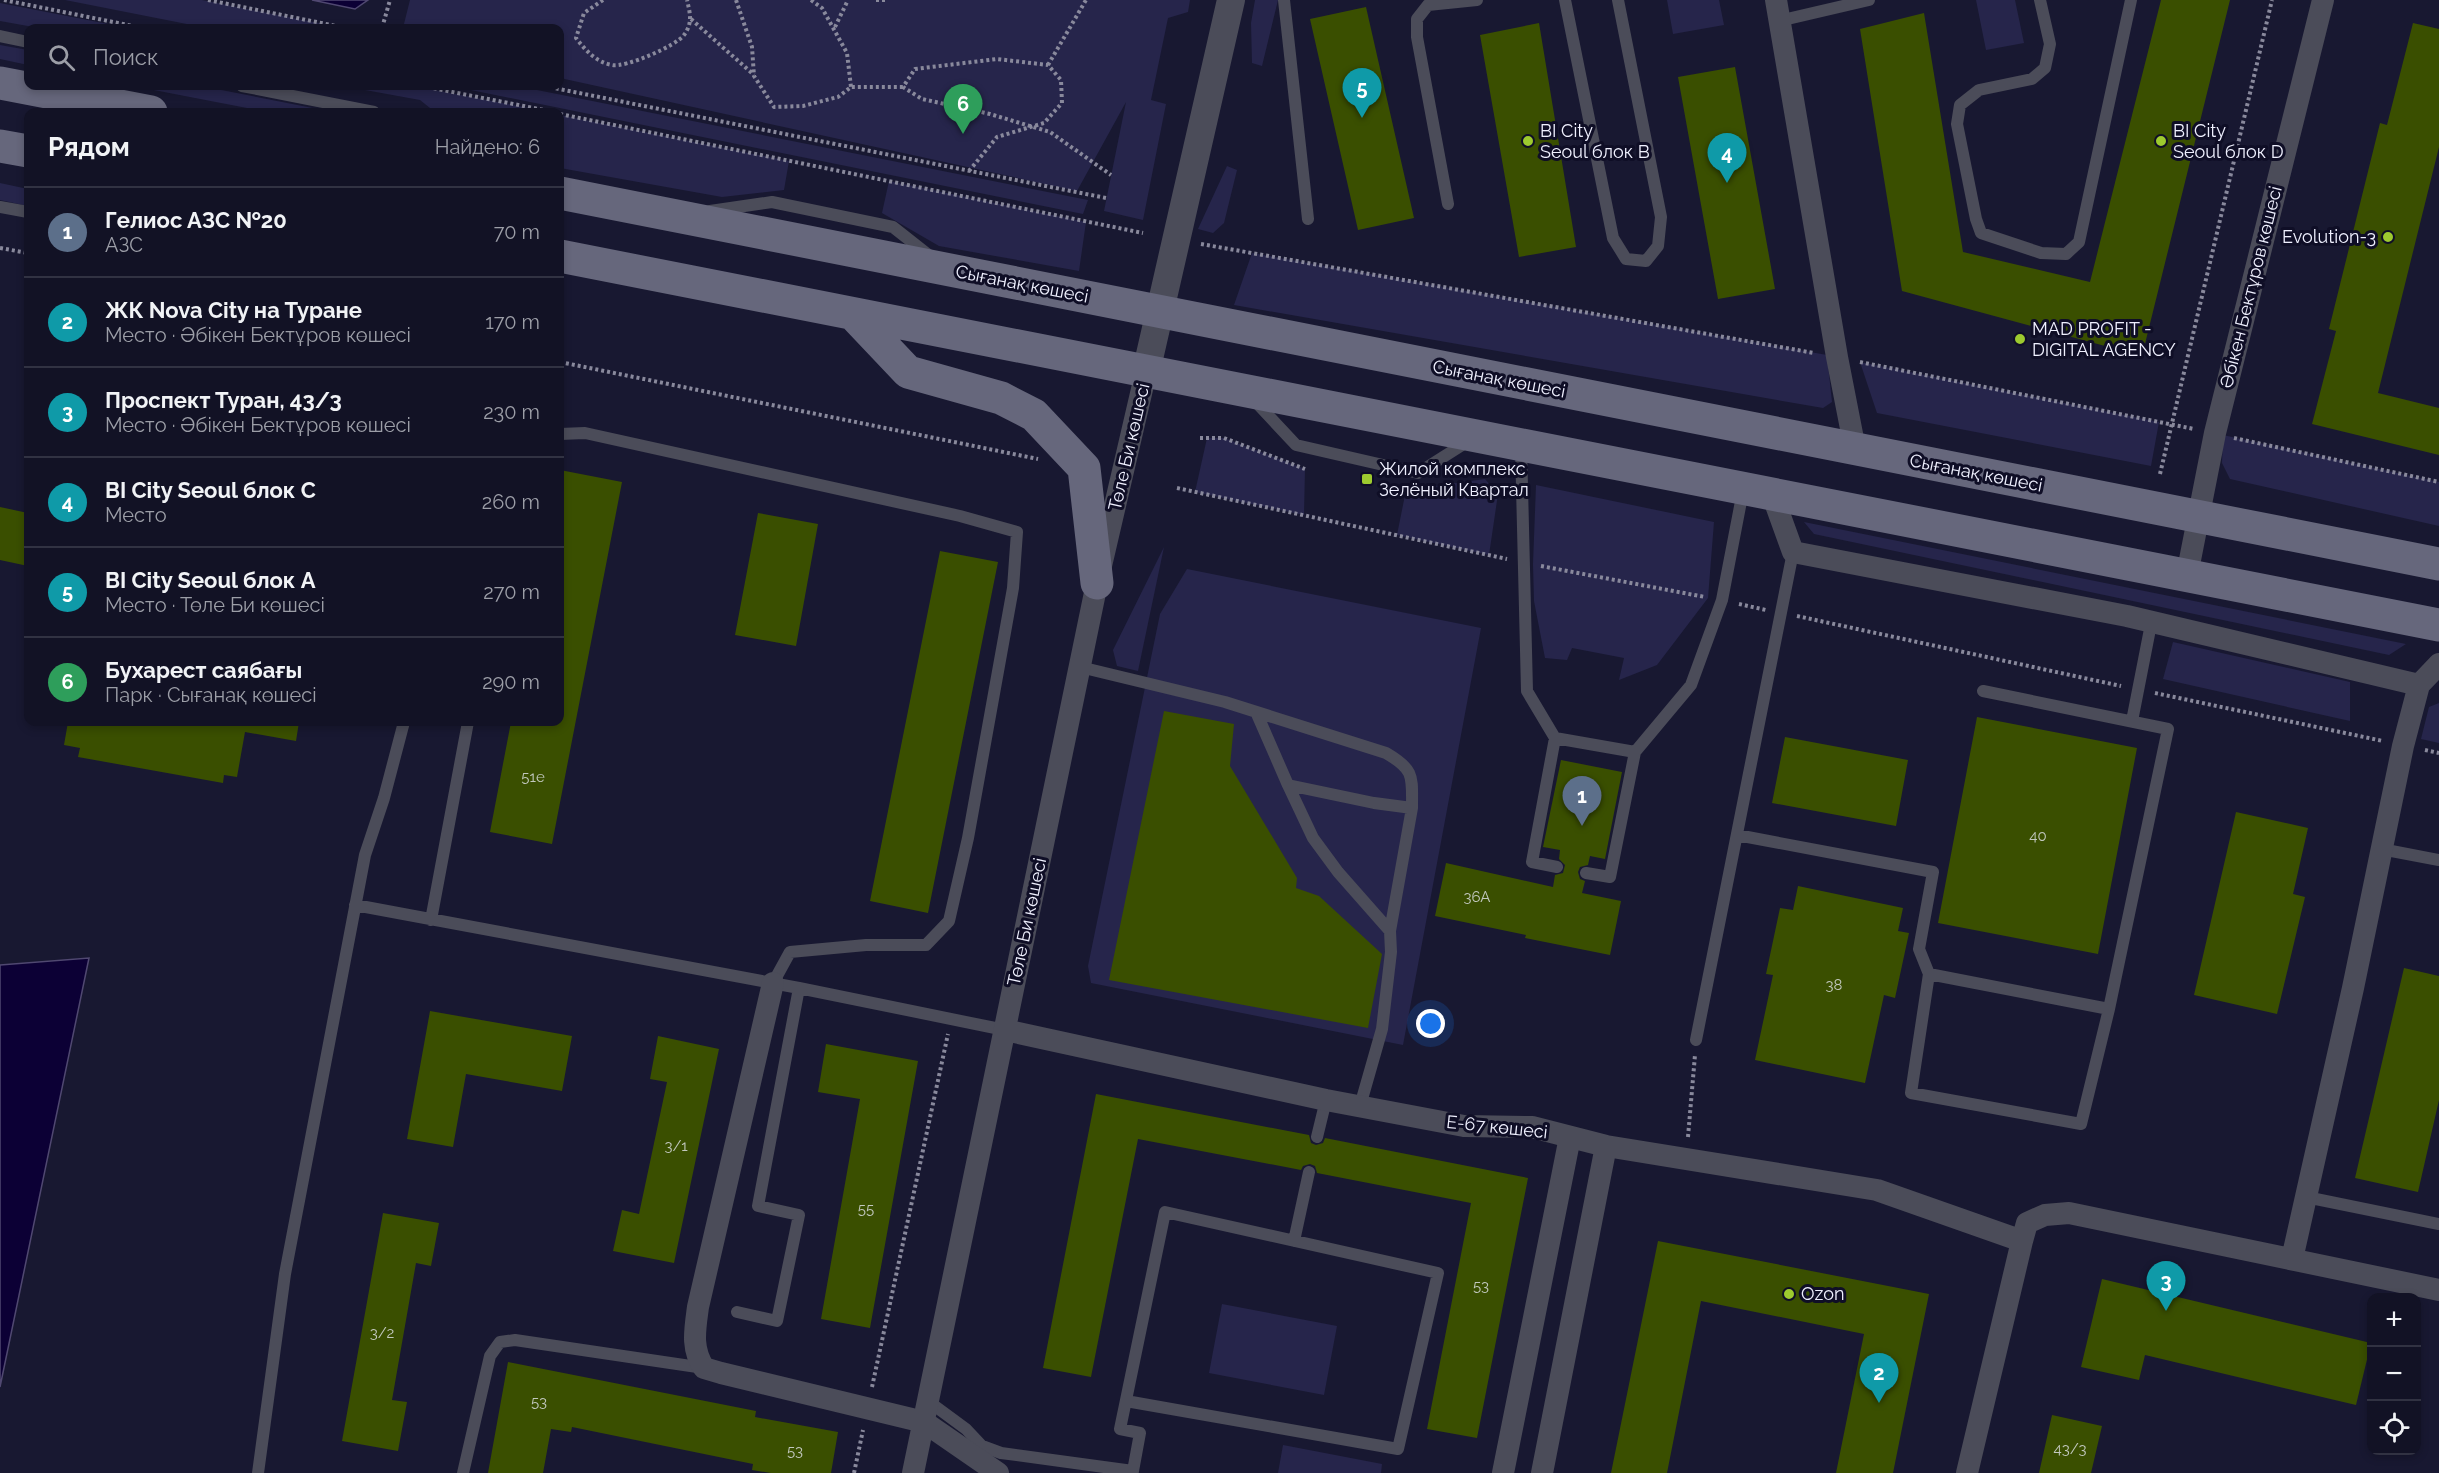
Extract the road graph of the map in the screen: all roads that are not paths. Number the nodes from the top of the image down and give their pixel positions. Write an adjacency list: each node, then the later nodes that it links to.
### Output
1 (1231, 0): 27 (street)
2 (1284, 0): 25 (lane)
3 (1477, 0): 22 (lane)
4 (1565, 0): 5 (lane)
5 (1618, 0)
6 (1869, 0): 10 (lane)
7 (2040, 0): 8 (lane)
8 (2131, 0)
9 (2323, 0): 36 (street, Әбікен Бектұров көшесі)
10 (1778, 10): 34 (street)
11 (0, 36): 12 (lane)
12 (24, 41)
13 (0, 83): 14 (main road)
14 (24, 88)
15 (36, 90): 17 (main road)
16 (262, 90): 18 (lane)
17 (130, 108)
18 (354, 108)
19 (0, 146): 20 (main road)
20 (24, 151)
21 (564, 194): 27 (main road, Сығанақ көшесі)
22 (1448, 204)
23 (0, 207): 24 (lane)
24 (24, 211)
25 (1308, 219)
26 (564, 257): 28 (main road)
27 (1160, 312): 29 (street); 34 (main road, Сығанақ көшесі)
28 (854, 315): 29 (main road); 40 (main road)
29 (1146, 372): 30 (main road); 40 (street, Төле Би көшесі)
30 (1246, 392): 32 (main road); 32 (lane)
31 (564, 434): 64 (lane)
32 (1476, 436): 33 (main road)
33 (1521, 444): 35 (main road); 51 (lane)
34 (1855, 449): 36 (main road, Сығанақ көшесі)
35 (1758, 491): 37 (street); 39 (main road); 52 (lane)
36 (2198, 516): 38 (main road, Сығанақ көшесі); 39 (street, Әбікен Бектұров көшесі)
37 (1793, 552): 41 (street); 55 (lane)
38 (2439, 564)
39 (2187, 575): 42 (main road)
40 (1097, 583): 44 (street, Төле Би көшесі)
41 (2151, 624): 45 (street); 48 (lane)
42 (2439, 625)
43 (2439, 664): 45 (street)
44 (1080, 667): 47 (lane); 67 (street, Төле Би көшесі)
45 (2419, 685): 56 (street)
46 (1983, 691): 48 (lane)
47 (1257, 714): 53 (lane); 54 (lane)
48 (2132, 721): 66 (lane)
49 (403, 726): 60 (lane)
50 (467, 726): 61 (lane)
51 (1556, 738): 52 (lane); 58 (lane)
52 (1635, 752): 59 (lane)
53 (1288, 785): 54 (lane); 62 (lane)
54 (1412, 808): 62 (lane)
55 (1737, 834): 63 (lane); 68 (lane)
56 (2381, 849): 57 (lane); 75 (street)
57 (2439, 860)
58 (1557, 867)
59 (1586, 873)
60 (355, 906): 61 (lane); 85 (lane)
61 (430, 920): 64 (lane)
62 (1390, 931): 70 (lane)
63 (1929, 974): 66 (lane); 66 (lane)
64 (773, 983): 65 (lane); 82 (street)
65 (800, 988): 67 (lane); 81 (lane)
66 (2109, 1010)
67 (1005, 1030): 69 (street, Е-67 көшесі); 84 (street, Төле Би көшесі)
68 (1696, 1040)
69 (1326, 1100): 70 (street, Е-67 көшесі); 71 (lane)
70 (1360, 1106): 72 (street, Е-67 көшесі)
71 (1317, 1137)
72 (1570, 1137): 73 (street, Е-67 көшесі); 89 (street)
73 (1606, 1146): 78 (street, Е-67 көшесі); 90 (street)
74 (1309, 1172): 77 (lane)
75 (2306, 1197): 76 (lane); 79 (street)
76 (2439, 1224)
77 (1294, 1240): 83 (lane); 83 (lane)
78 (2022, 1240): 79 (street); 91 (street)
79 (2292, 1259): 80 (street)
80 (2439, 1290)
81 (737, 1312)
82 (704, 1368): 84 (street); 86 (lane)
83 (1126, 1401): 84 (lane)
84 (926, 1412): 87 (street, Төле Би көшесі); 88 (street)
85 (258, 1473)
86 (463, 1473)
87 (914, 1473)
88 (998, 1473)
89 (1503, 1473)
90 (1542, 1473)
91 (1967, 1473)

